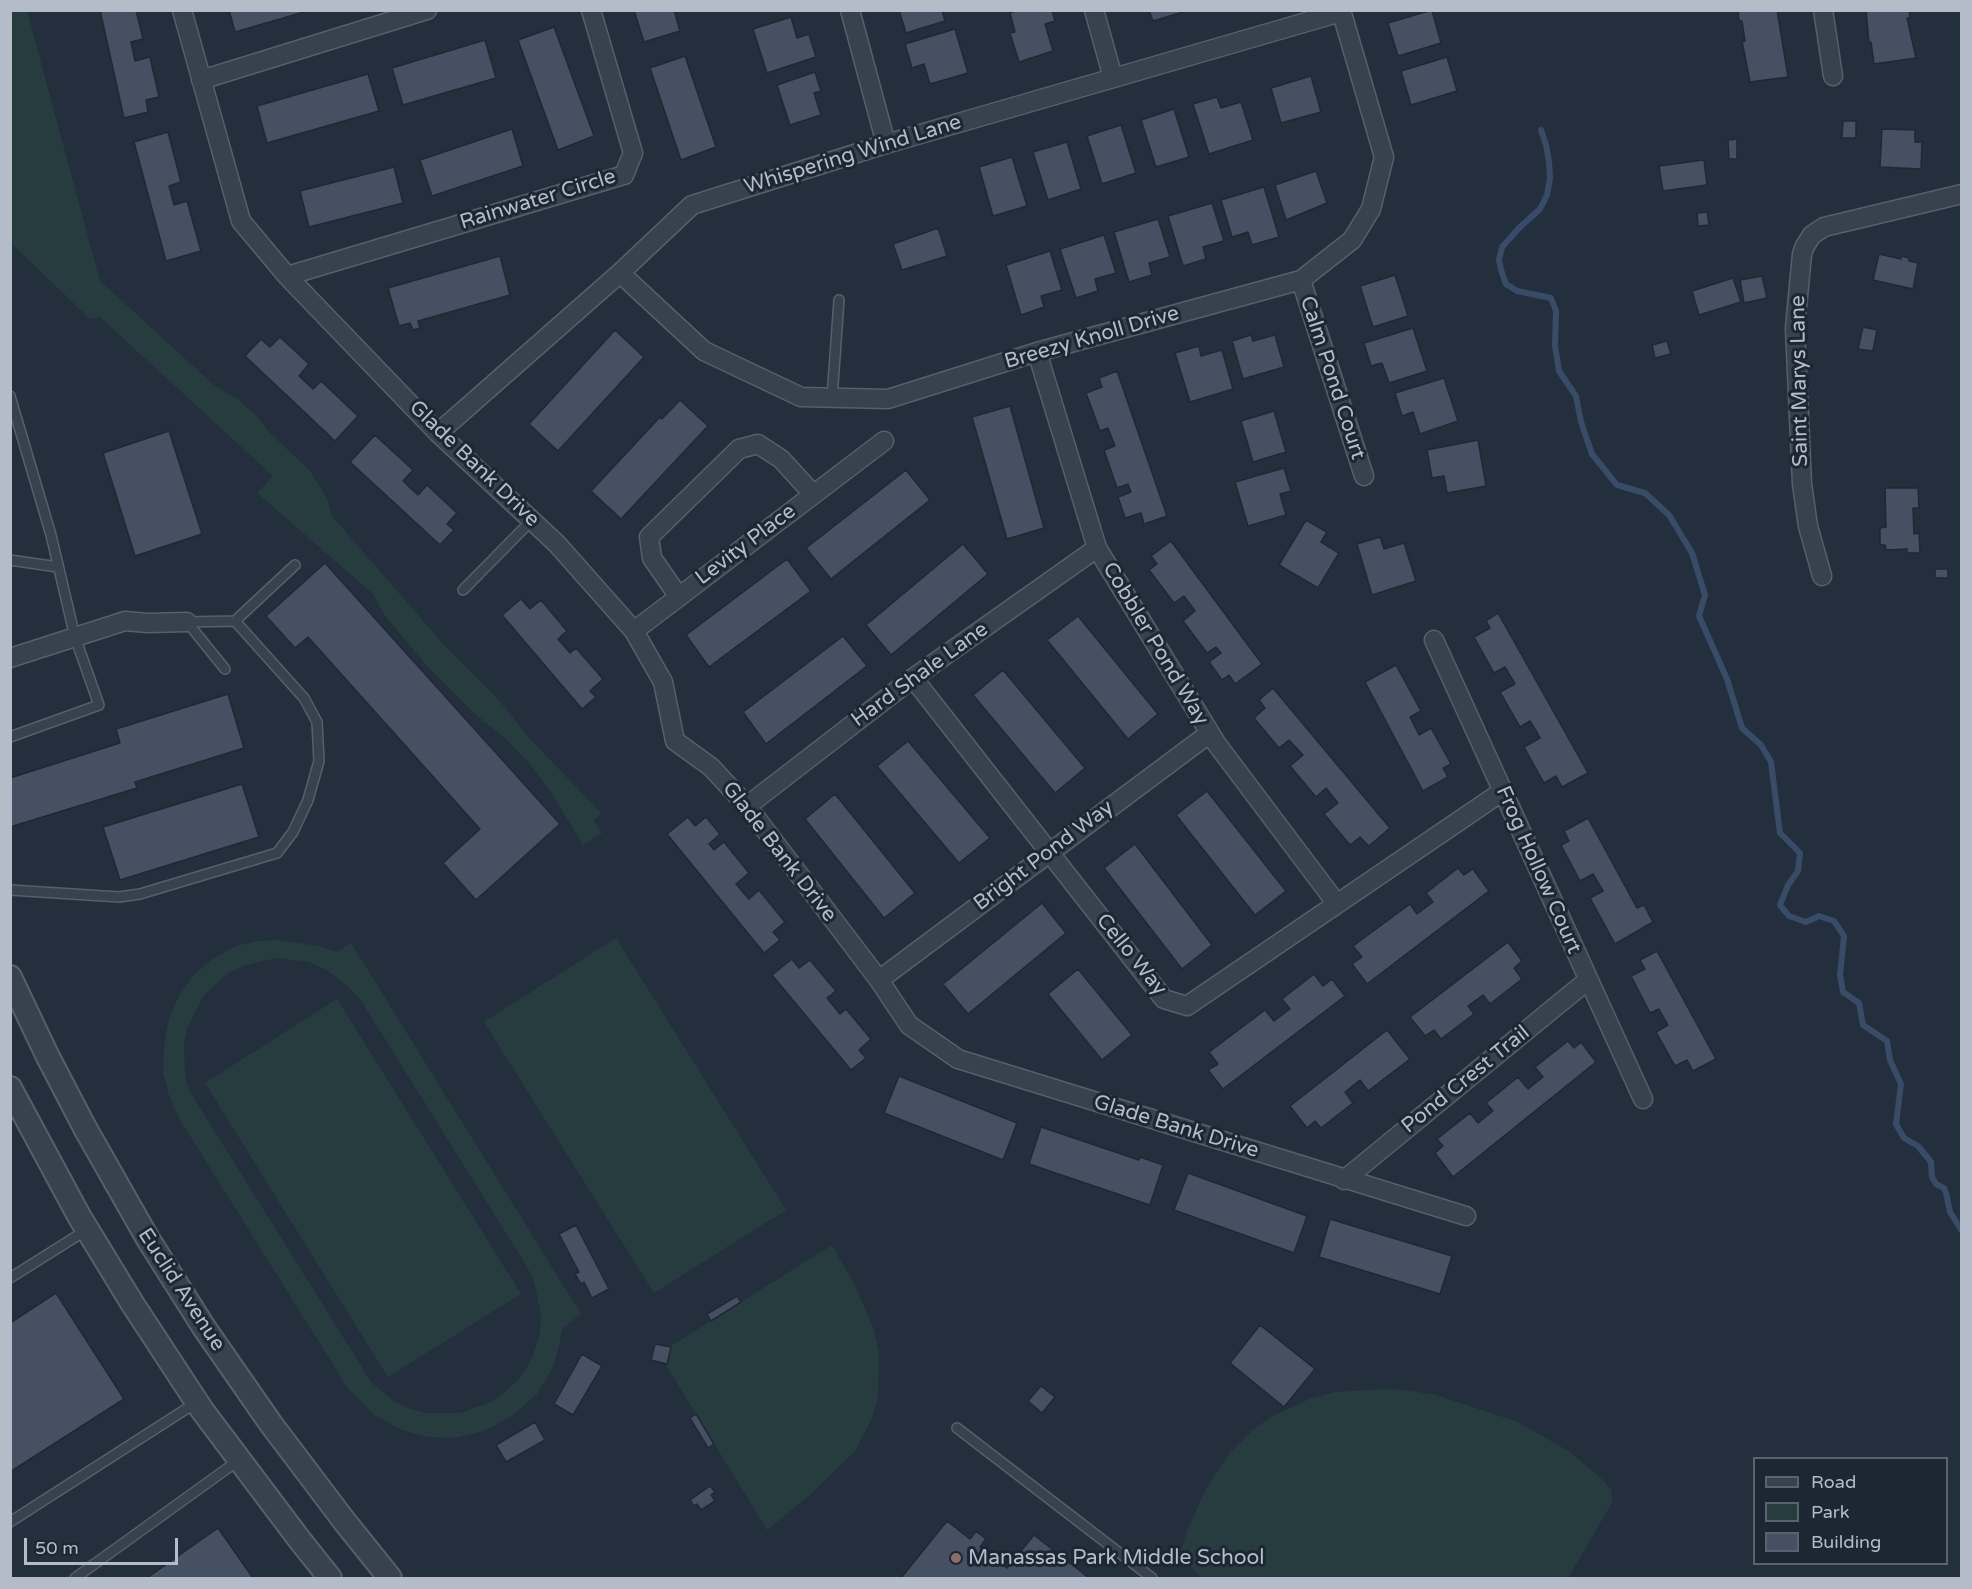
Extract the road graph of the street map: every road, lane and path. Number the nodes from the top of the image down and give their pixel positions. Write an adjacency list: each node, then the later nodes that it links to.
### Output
1 (182, 10): 11 (street, Glade Bank Drive)
2 (427, 10): 8 (street)
3 (591, 10): 15 (street, Rainwater Circle)
4 (850, 10): 12 (street)
5 (1094, 10): 10 (street)
6 (1823, 10): 9 (street)
7 (1341, 11): 10 (street, Whispering Wind Lane); 16 (street, Breezy Knoll Drive)
8 (382, 17): 11 (street)
9 (1833, 76)
10 (1113, 78): 12 (street, Whispering Wind Lane)
11 (201, 80): 15 (street, Glade Bank Drive)
12 (886, 144): 14 (street, Whispering Wind Lane)
13 (1962, 194): 30 (street, Saint Marys Lane)
14 (620, 273): 20 (street, Breezy Knoll Drive); 21 (street, Whispering Wind Lane)
15 (287, 276): 21 (street, Glade Bank Drive)
16 (1301, 280): 18 (street, Breezy Knoll Drive); 23 (street, Calm Pond Court)
17 (839, 300): 20 (lane)
18 (1037, 352): 20 (street, Breezy Knoll Drive); 26 (street, Cobbler Pond Way)
19 (10, 396): 29 (lane)
20 (832, 398)
21 (438, 433): 25 (street, Glade Bank Drive)
22 (884, 441): 24 (street, Levity Place)
23 (1364, 476)
24 (813, 494): 32 (street, Levity Place); 32 (street, Levity Place)
25 (531, 520): 31 (lane); 35 (street, Glade Bank Drive)
26 (1097, 548): 40 (street, Hard Shale Lane); 41 (street, Cobbler Pond Way)
27 (10, 561): 29 (lane)
28 (295, 565): 33 (lane)
29 (58, 567): 36 (lane)
30 (1822, 576)
31 (463, 590)
32 (679, 597): 35 (street, Levity Place)
33 (235, 621): 34 (lane); 46 (lane)
34 (187, 622): 36 (street); 39 (lane)
35 (634, 631): 44 (street, Glade Bank Drive)
36 (75, 637): 38 (street); 42 (lane)
37 (1434, 640): 43 (street, Frog Hollow Court)
38 (10, 658)
39 (225, 669)
40 (913, 678): 44 (street, Hard Shale Lane); 45 (street, Cello Way)
41 (1210, 733): 45 (street, Bright Pond Way); 47 (street, Cobbler Pond Way)
42 (10, 737)
43 (1503, 791): 47 (street, Cello Way); 50 (street, Frog Hollow Court)
44 (747, 806): 49 (street, Glade Bank Drive)
45 (1049, 852): 47 (street, Cello Way); 49 (street, Bright Pond Way)
46 (10, 890)
47 (1337, 904)
48 (10, 977): 63 (street, Euclid Avenue)
49 (879, 980): 53 (street, Glade Bank Drive)
50 (1588, 980): 52 (street, Frog Hollow Court); 53 (street, Pond Crest Trail)
51 (10, 1088): 55 (street)
52 (1643, 1099)
53 (1344, 1180): 54 (street, Glade Bank Drive)
54 (1466, 1216)
55 (88, 1229): 56 (lane); 57 (street)
56 (10, 1278)
57 (197, 1402): 59 (street); 60 (lane)
58 (957, 1428): 64 (lane)
59 (239, 1460): 61 (lane); 62 (street)
60 (10, 1522)
61 (75, 1578)
62 (330, 1578)
63 (390, 1578)
64 (1152, 1578)

